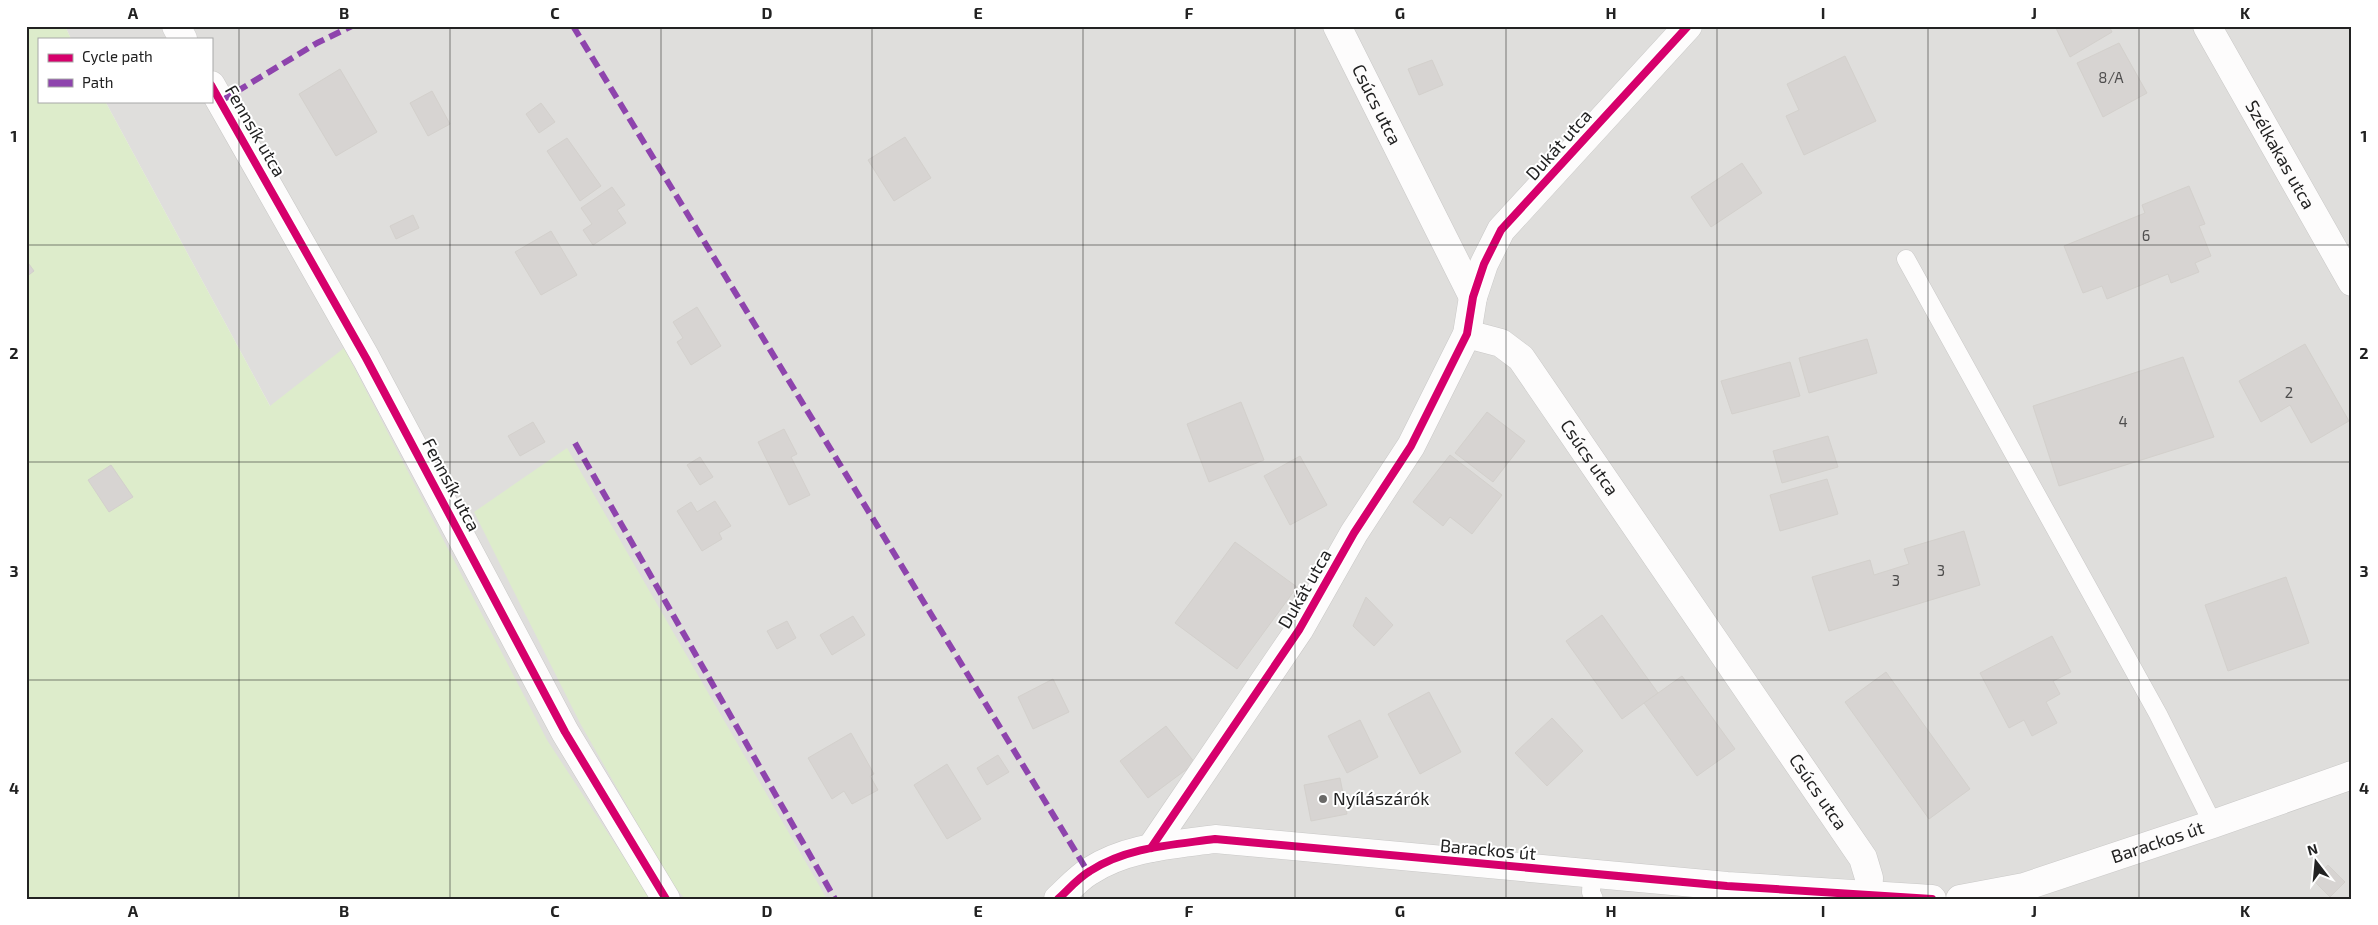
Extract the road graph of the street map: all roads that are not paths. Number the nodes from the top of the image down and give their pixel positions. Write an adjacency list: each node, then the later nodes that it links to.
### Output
1 (176, 26): 5 (street)
2 (1337, 26): 9 (street, Csúcs utca)
3 (1688, 26): 9 (street, Dukát utca)
4 (2207, 26): 8 (street, Szélkakas utca)
5 (183, 38)
6 (212, 87): 17 (street, Fennsík utca)
7 (1906, 259): 12 (lane)
8 (2348, 267)
9 (1473, 297): 10 (street)
10 (1467, 334): 13 (street, Dukát utca); 16 (street, Csúcs utca)
11 (2352, 775): 12 (street, Barackos út)
12 (2213, 824): 15 (street, Barackos út)
13 (1151, 848): 14 (street, Barackos út); 18 (street, Barackos út)
14 (1593, 887): 16 (street, Barackos út)
15 (2025, 893): 20 (street, Barackos út)
16 (1868, 895): 19 (street, Barackos út)
17 (666, 899)
18 (1058, 899)
19 (1932, 899)
20 (1960, 899)

